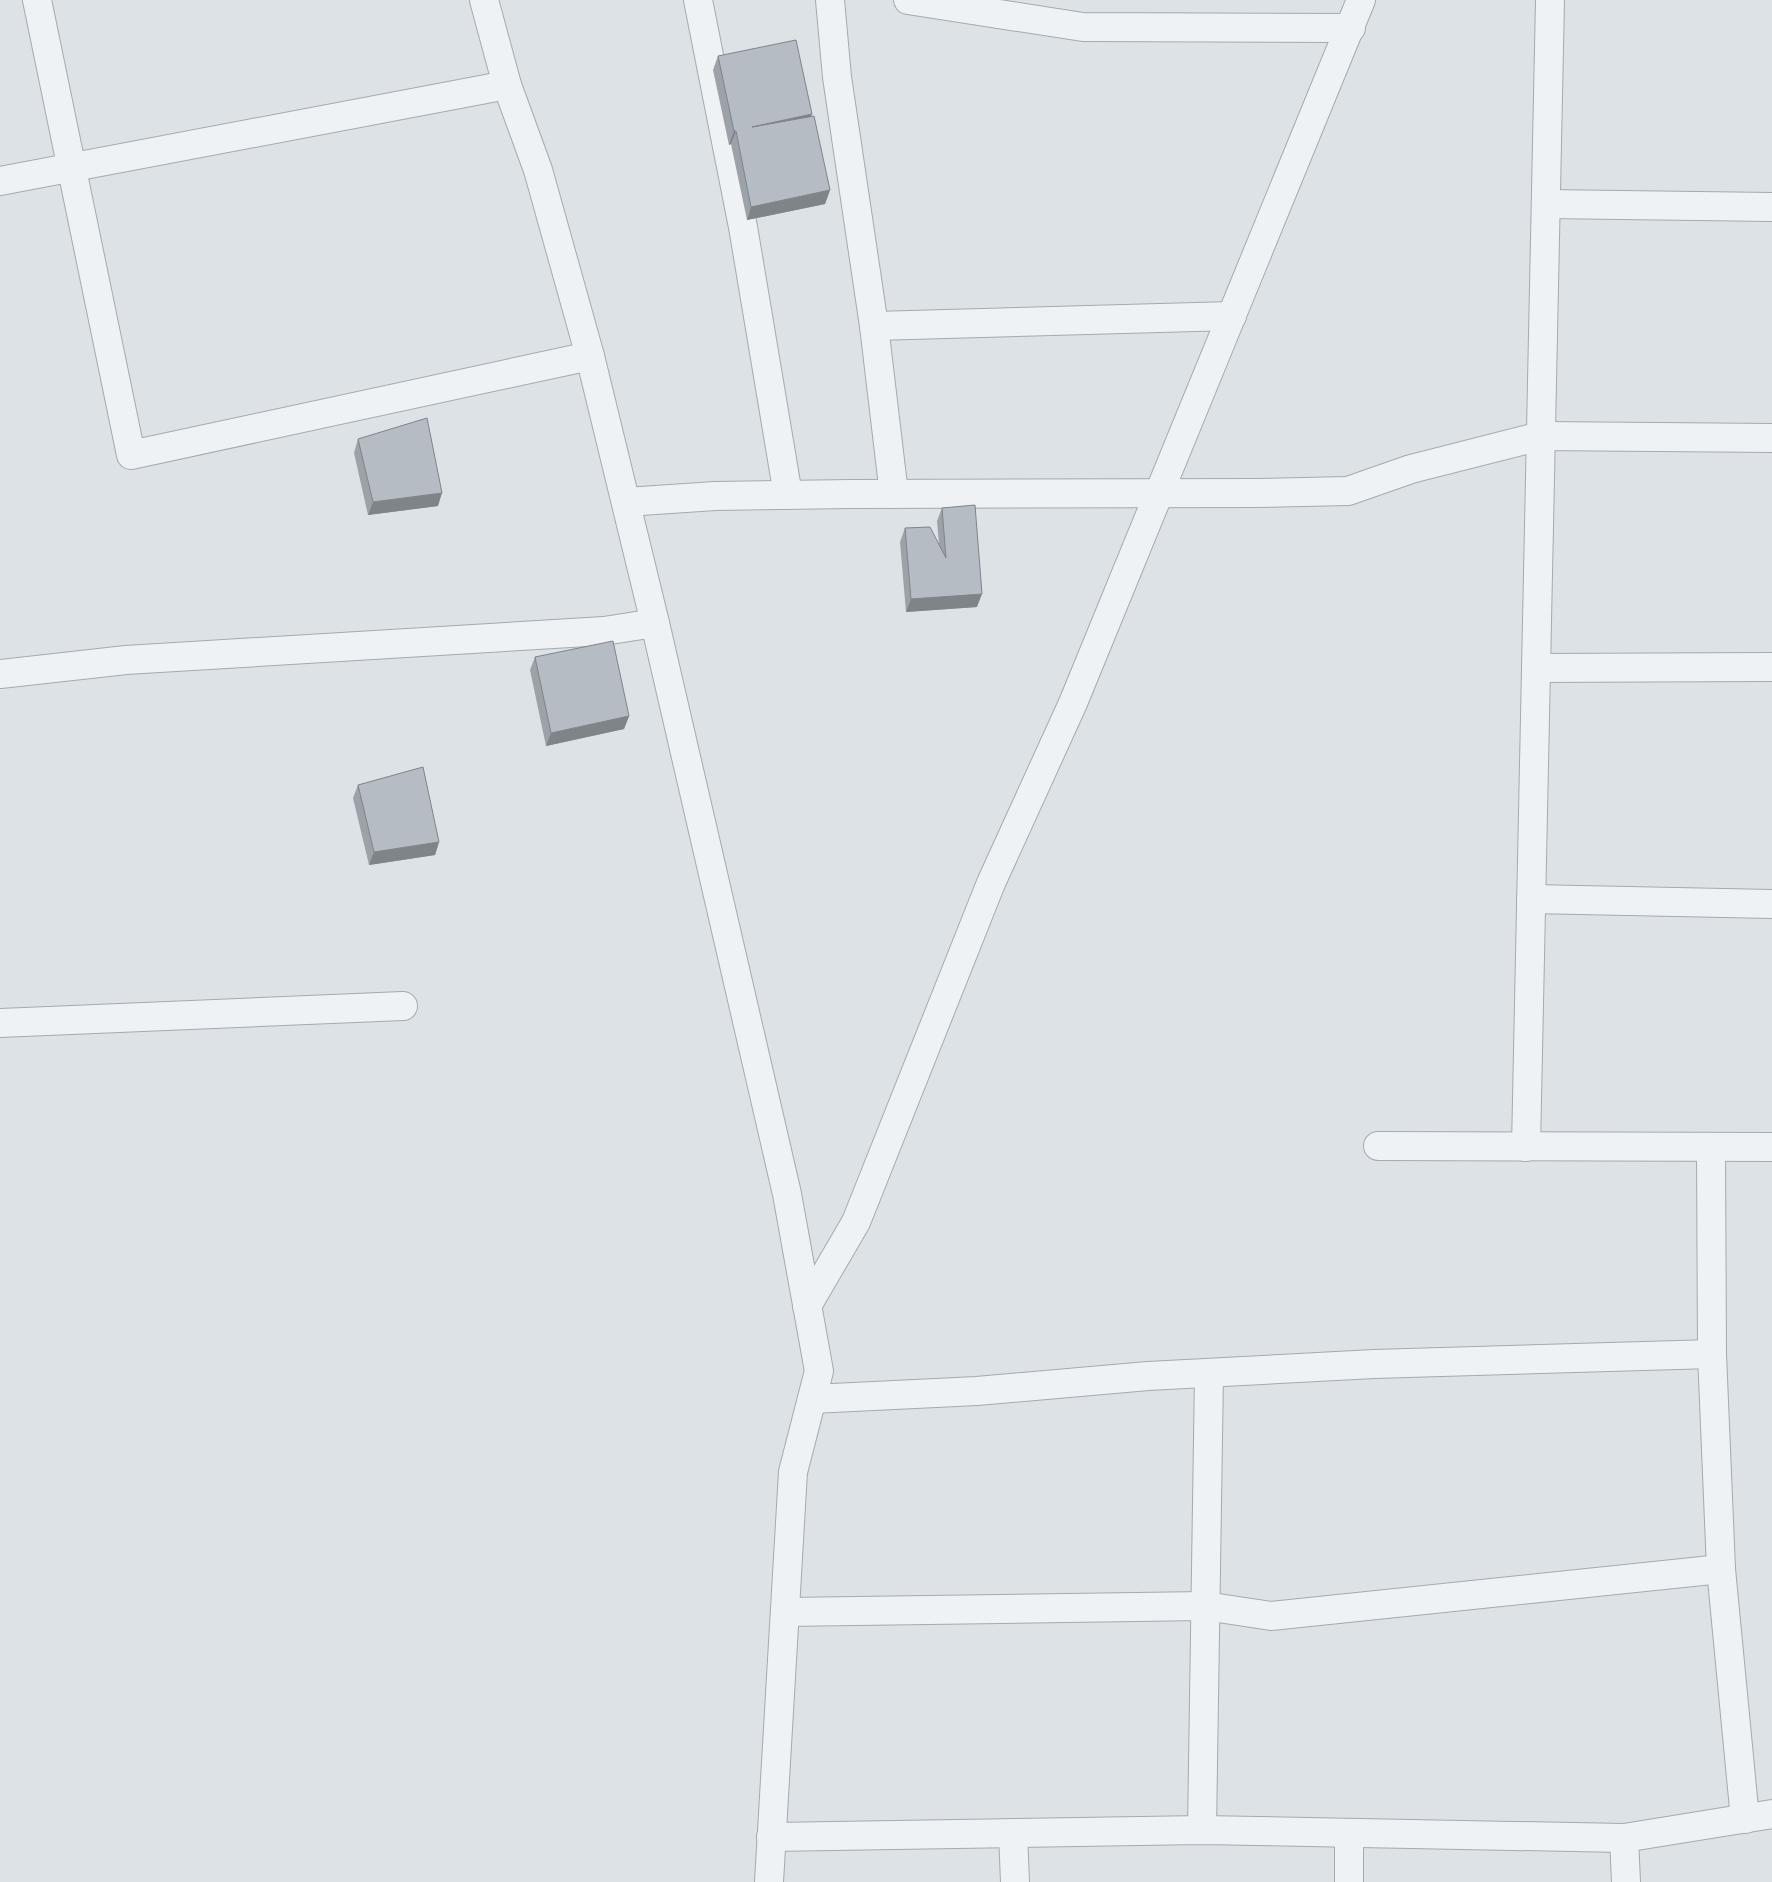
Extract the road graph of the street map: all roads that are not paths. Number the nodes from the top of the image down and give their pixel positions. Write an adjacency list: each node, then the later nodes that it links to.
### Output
1 (37, 0): 10 (street)
2 (484, 0): 9 (street)
3 (698, 0): 21 (street)
4 (830, 0): 15 (street)
5 (908, 0): 8 (street)
6 (1361, 0): 8 (street)
7 (1550, 0): 12 (street)
8 (1351, 28): 14 (street)
9 (507, 85): 10 (street); 16 (street)
10 (71, 168): 11 (street); 16 (street)
11 (0, 181)
12 (1546, 204): 13 (street); 17 (street)
13 (1772, 207)
14 (1232, 316): 15 (street); 19 (street)
15 (874, 326): 20 (street)
16 (590, 356): 22 (street)
17 (1541, 436): 18 (street); 19 (street); 25 (street)
18 (1772, 438)
19 (1159, 493): 20 (street); 35 (street)
20 (894, 494): 21 (street)
21 (788, 495): 22 (street)
22 (626, 502): 23 (street)
23 (655, 623): 26 (street); 35 (street)
24 (1772, 666): 25 (street)
25 (1536, 668): 27 (street)
26 (0, 674)
27 (1531, 899): 28 (street); 32 (street)
28 (1772, 904)
29 (402, 1006): 30 (street)
30 (0, 1023)
31 (1378, 1146): 32 (street)
32 (1526, 1147): 33 (street)
33 (1711, 1147): 34 (street); 36 (street)
34 (1772, 1147)
35 (807, 1306): 38 (street)
36 (1712, 1354): 37 (street); 39 (street)
37 (1208, 1374): 38 (street); 40 (street)
38 (812, 1400): 41 (street)
39 (1721, 1568): 40 (street); 43 (street)
40 (1205, 1606): 41 (street); 44 (street)
41 (785, 1612): 47 (street)
42 (1772, 1814): 43 (street)
43 (1745, 1819): 48 (street)
44 (1202, 1830): 45 (street); 46 (street)
45 (1013, 1833): 47 (street); 50 (street)
46 (1349, 1834): 48 (street); 51 (street)
47 (771, 1837): 49 (street)
48 (1624, 1838): 52 (street)
49 (769, 1882)
50 (1015, 1882)
51 (1349, 1882)
52 (1626, 1882)

